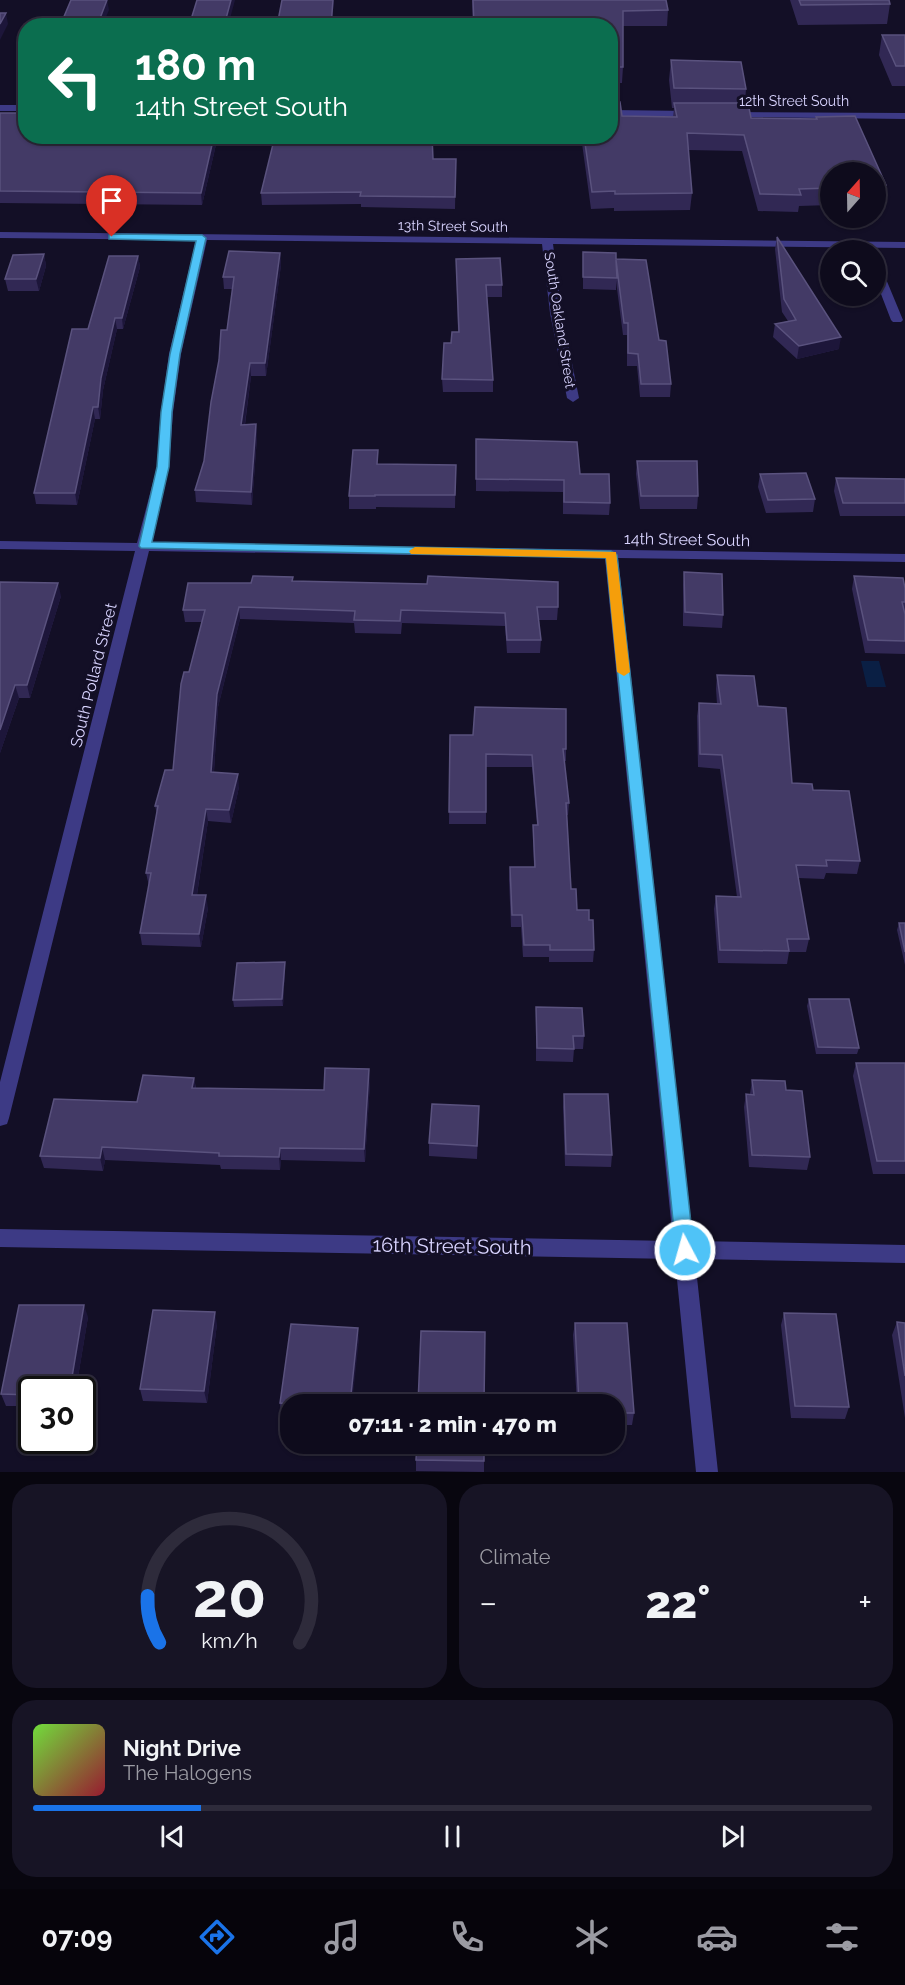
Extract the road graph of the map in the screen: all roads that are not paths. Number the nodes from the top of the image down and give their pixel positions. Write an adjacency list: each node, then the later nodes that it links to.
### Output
1 (0, 108): 2 (street)
2 (18, 108)
3 (618, 113): 4 (street)
4 (705, 114)
5 (717, 114): 6 (street, 12th Street South)
6 (905, 116)
7 (0, 235): 8 (street, 13th Street South)
8 (202, 238): 9 (street, 13th Street South); 17 (street, South Pollard Street)
9 (547, 242): 11 (street, 13th Street South); 15 (street, South Oakland Street)
10 (905, 245): 12 (street, 13th Street South)
11 (820, 247)
12 (886, 247)
13 (886, 292): 14 (street)
14 (897, 320)
15 (573, 398)
16 (0, 545): 17 (street, 14th Street South)
17 (145, 546): 18 (street, 14th Street South); 20 (street, South Pollard Street)
18 (611, 555): 19 (street, 14th Street South); 22 (street)
19 (905, 558)
20 (0, 1118)
21 (0, 1238): 22 (street, 16th Street South)
22 (685, 1250): 23 (street, 16th Street South); 24 (street)
23 (905, 1254)
24 (706, 1472)

